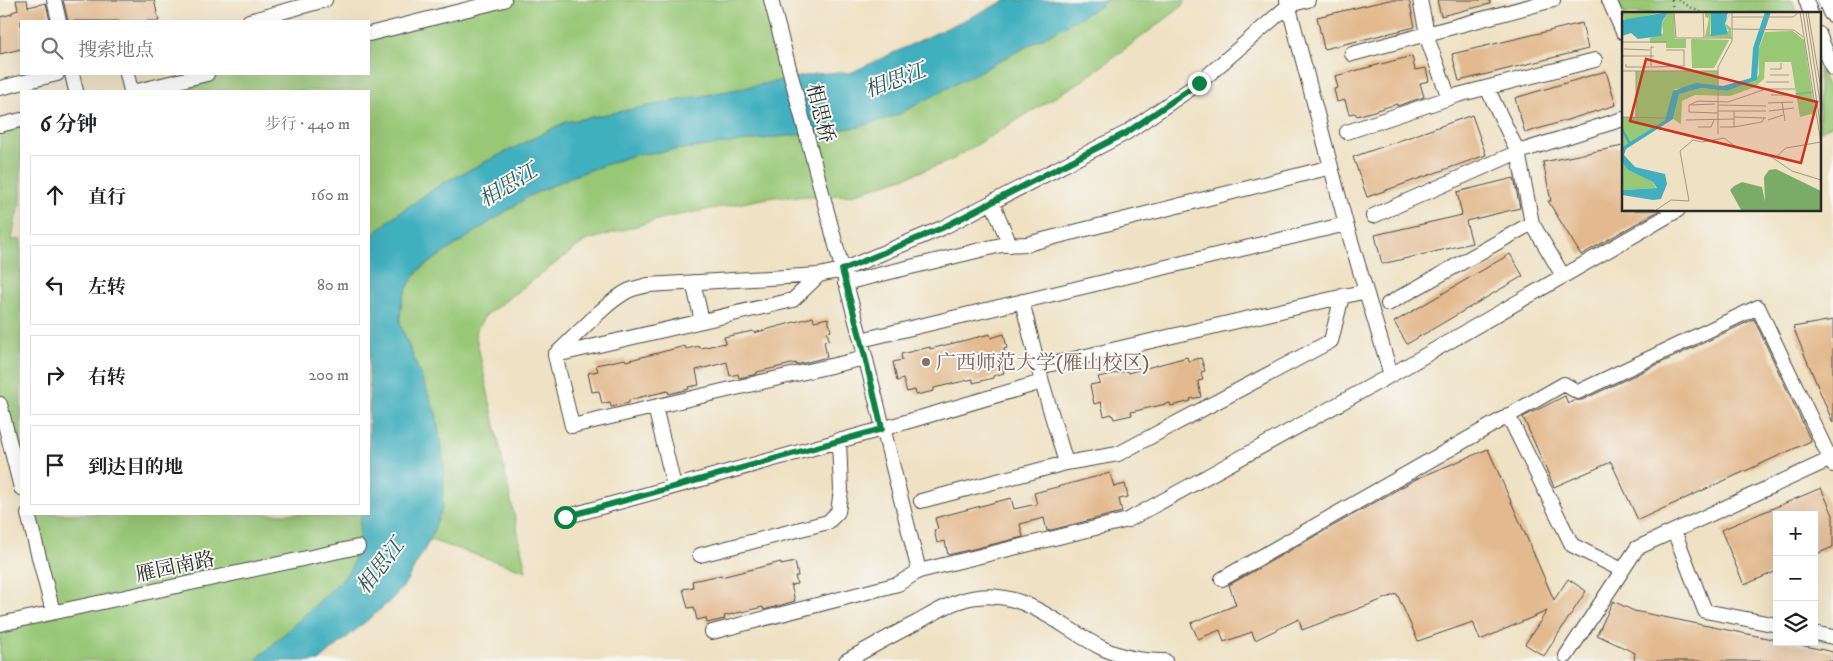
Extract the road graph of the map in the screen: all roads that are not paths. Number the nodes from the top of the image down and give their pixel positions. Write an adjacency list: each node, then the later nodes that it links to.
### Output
1 (54, 0): 16 (street)
2 (325, 0): 17 (street)
3 (504, 0): 11 (street)
4 (771, 0): 49 (street, 相思桥)
5 (1308, 0): 12 (street)
6 (1420, 0): 20 (street)
7 (1553, 0): 20 (street)
8 (1610, 0): 18 (street)
9 (1806, 0): 14 (street)
10 (1828, 0): 15 (highway)
11 (476, 3): 13 (street)
12 (1288, 3): 40 (street); 41 (street)
13 (448, 7): 19 (street)
14 (1810, 12)
15 (1833, 12)
16 (59, 20)
17 (253, 20)
18 (1622, 30)
19 (370, 34)
20 (1427, 34): 22 (street); 34 (street)
21 (1820, 36): 24 (street)
22 (1352, 54)
23 (1595, 60): 30 (street)
24 (1833, 69)
25 (53, 75): 29 (street)
26 (72, 75): 31 (street)
27 (127, 75): 32 (street)
28 (203, 75): 33 (street)
29 (0, 88)
30 (1487, 88): 34 (street); 39 (street)
31 (76, 90)
32 (131, 90)
33 (141, 90)
34 (1449, 98): 38 (street)
35 (1622, 119): 39 (street)
36 (20, 120): 37 (street)
37 (0, 125)
38 (1347, 132)
39 (1518, 152): 43 (street); 44 (street)
40 (1331, 167): 45 (street); 46 (street)
41 (992, 202): 46 (street); 49 (street)
42 (1676, 211): 48 (street)
43 (1374, 216)
44 (1532, 223): 48 (street); 54 (street)
45 (1346, 224): 51 (street); 53 (street)
46 (1010, 245): 49 (street)
47 (819, 275): 49 (street); 50 (street); 55 (street)
48 (1563, 276): 60 (street)
49 (843, 277): 56 (street, 相思桥)
50 (693, 282): 55 (street); 57 (street)
51 (1366, 291): 52 (street); 60 (street)
52 (1342, 296): 59 (street); 68 (street)
53 (1022, 302): 56 (street); 59 (street)
54 (1388, 304)
55 (702, 321): 57 (street)
56 (861, 340): 58 (street, 相思桥)
57 (555, 355): 63 (street)
58 (866, 358): 63 (street); 65 (street, 相思桥)
59 (1039, 367): 61 (street)
60 (1391, 375): 78 (street)
61 (1042, 382): 65 (street); 68 (street)
62 (0, 404): 69 (street)
63 (655, 407): 70 (street)
64 (1508, 416): 67 (street); 77 (street); 79 (street)
65 (882, 429): 66 (street); 78 (street, 相思桥)
66 (839, 440): 70 (street); 76 (street)
67 (1832, 461): 74 (street)
68 (1066, 463): 71 (street)
69 (20, 484)
70 (674, 486): 73 (street)
71 (921, 501)
72 (28, 515): 80 (street)
73 (565, 517)
74 (1674, 531): 77 (street); 82 (street)
75 (358, 547): 80 (street, 雁园南路)
76 (700, 555)
77 (1622, 570): 86 (street)
78 (918, 571): 83 (street)
79 (1222, 579)
80 (53, 612): 81 (street, 雁园南路)
81 (0, 624)
82 (1773, 625)
83 (712, 632)
84 (1818, 634): 85 (street)
85 (1833, 637)
86 (1566, 656)
87 (846, 661): 88 (street)
88 (1165, 661)

